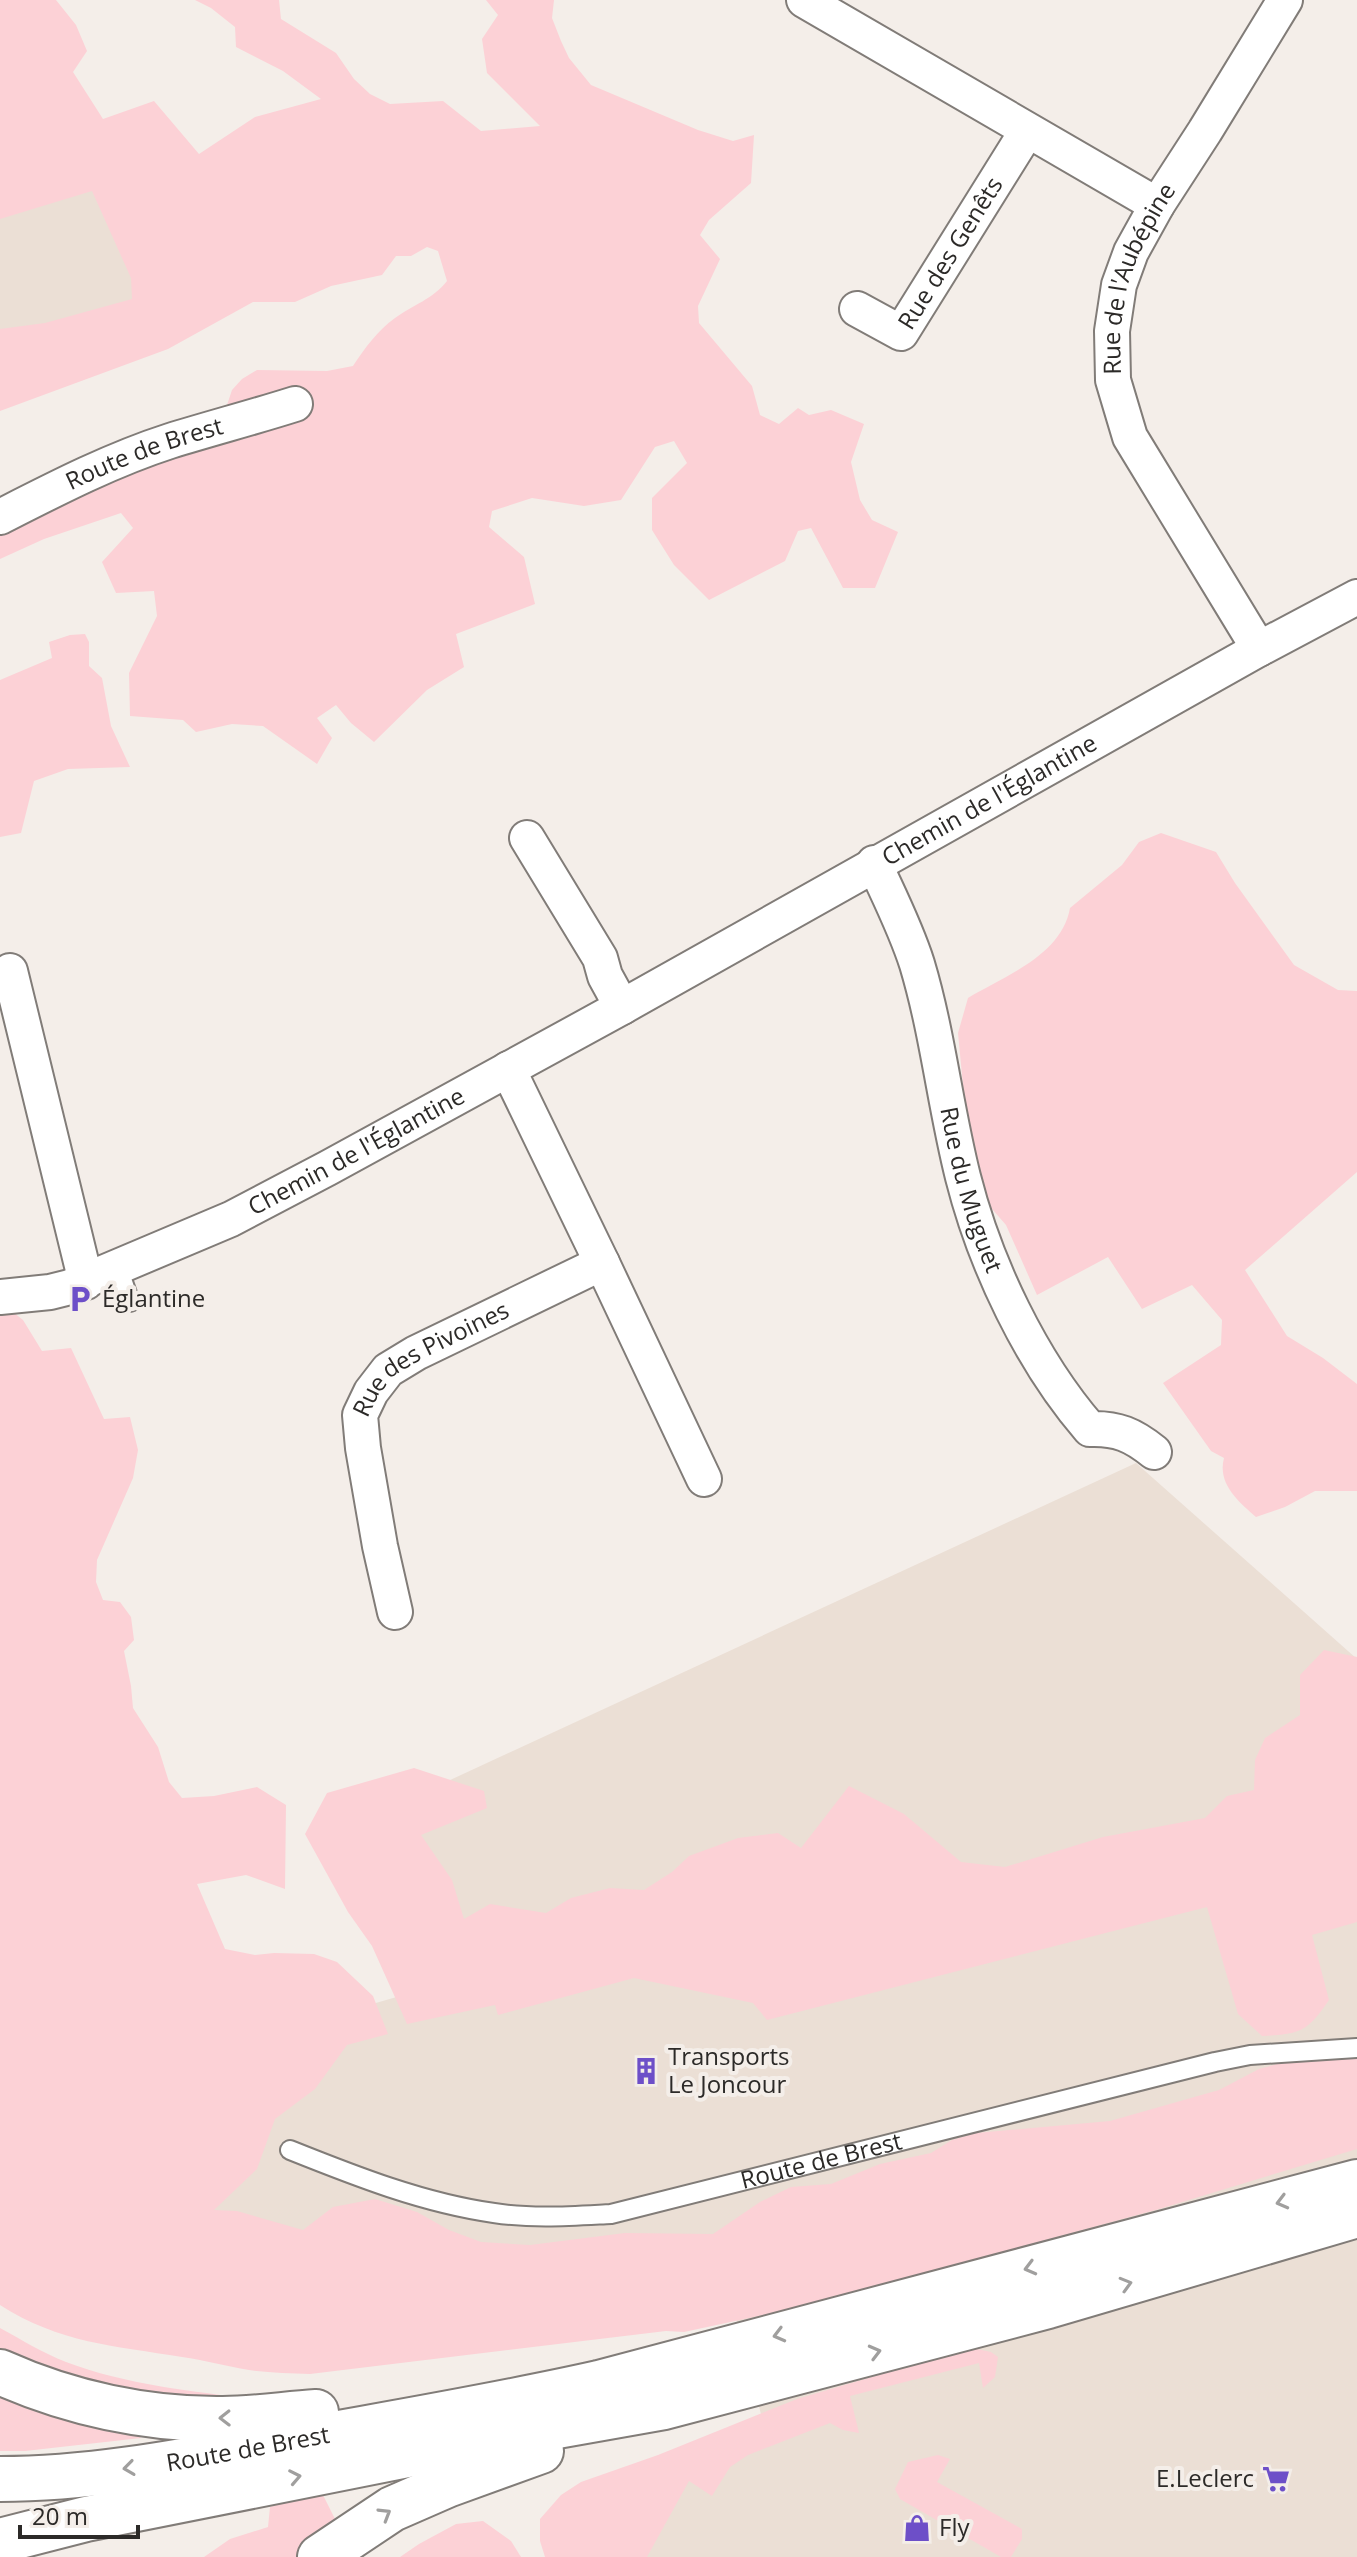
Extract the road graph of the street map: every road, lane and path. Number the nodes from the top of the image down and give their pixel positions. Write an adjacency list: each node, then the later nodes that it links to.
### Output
1 (804, 0): 3 (street)
2 (1285, 0): 4 (street, Rue de l'Aubépine)
3 (1027, 131): 4 (street); 5 (street, Rue des Genêts)
4 (1157, 205): 9 (street, Rue de l'Aubépine)
5 (857, 309)
6 (295, 404): 7 (street, Route de Brest)
7 (0, 517)
8 (1357, 597): 9 (street, Chemin de l'Églantine)
9 (1259, 649): 11 (street, Chemin de l'Églantine)
10 (527, 838): 13 (street)
11 (874, 863): 13 (street, Chemin de l'Églantine); 20 (street, Rue du Muguet)
12 (10, 971): 17 (street)
13 (622, 1007): 14 (street, Chemin de l'Églantine)
14 (508, 1069): 15 (street); 16 (street, Chemin de l'Églantine)
15 (602, 1263): 21 (street); 22 (street, Rue des Pivoines)
16 (118, 1268): 17 (street, Chemin de l'Églantine); 19 (lane)
17 (86, 1282): 18 (street, Chemin de l'Églantine)
18 (0, 1297)
19 (130, 1302)
20 (1154, 1452)
21 (704, 1479)
22 (395, 1612)
23 (1357, 2048): 24 (lane, Route de Brest)
24 (290, 2150)
25 (1357, 2182): 30 (main road, Route de Brest, one-way to 30)
26 (1357, 2215): 28 (main road, Route de Brest)
27 (1357, 2234): 28 (lane)
28 (1227, 2254): 31 (main road, Route de Brest, one-way to 28)
29 (0, 2372): 30 (main road, Route de Brest, one-way to 29)
30 (636, 2373): 32 (main road, Route de Brest, one-way to 32)
31 (664, 2407): 33 (main road, Route de Brest, one-way to 31); 34 (main road, Route de Brest, one-way to 31)
32 (0, 2479)
33 (0, 2541)
34 (320, 2557)

